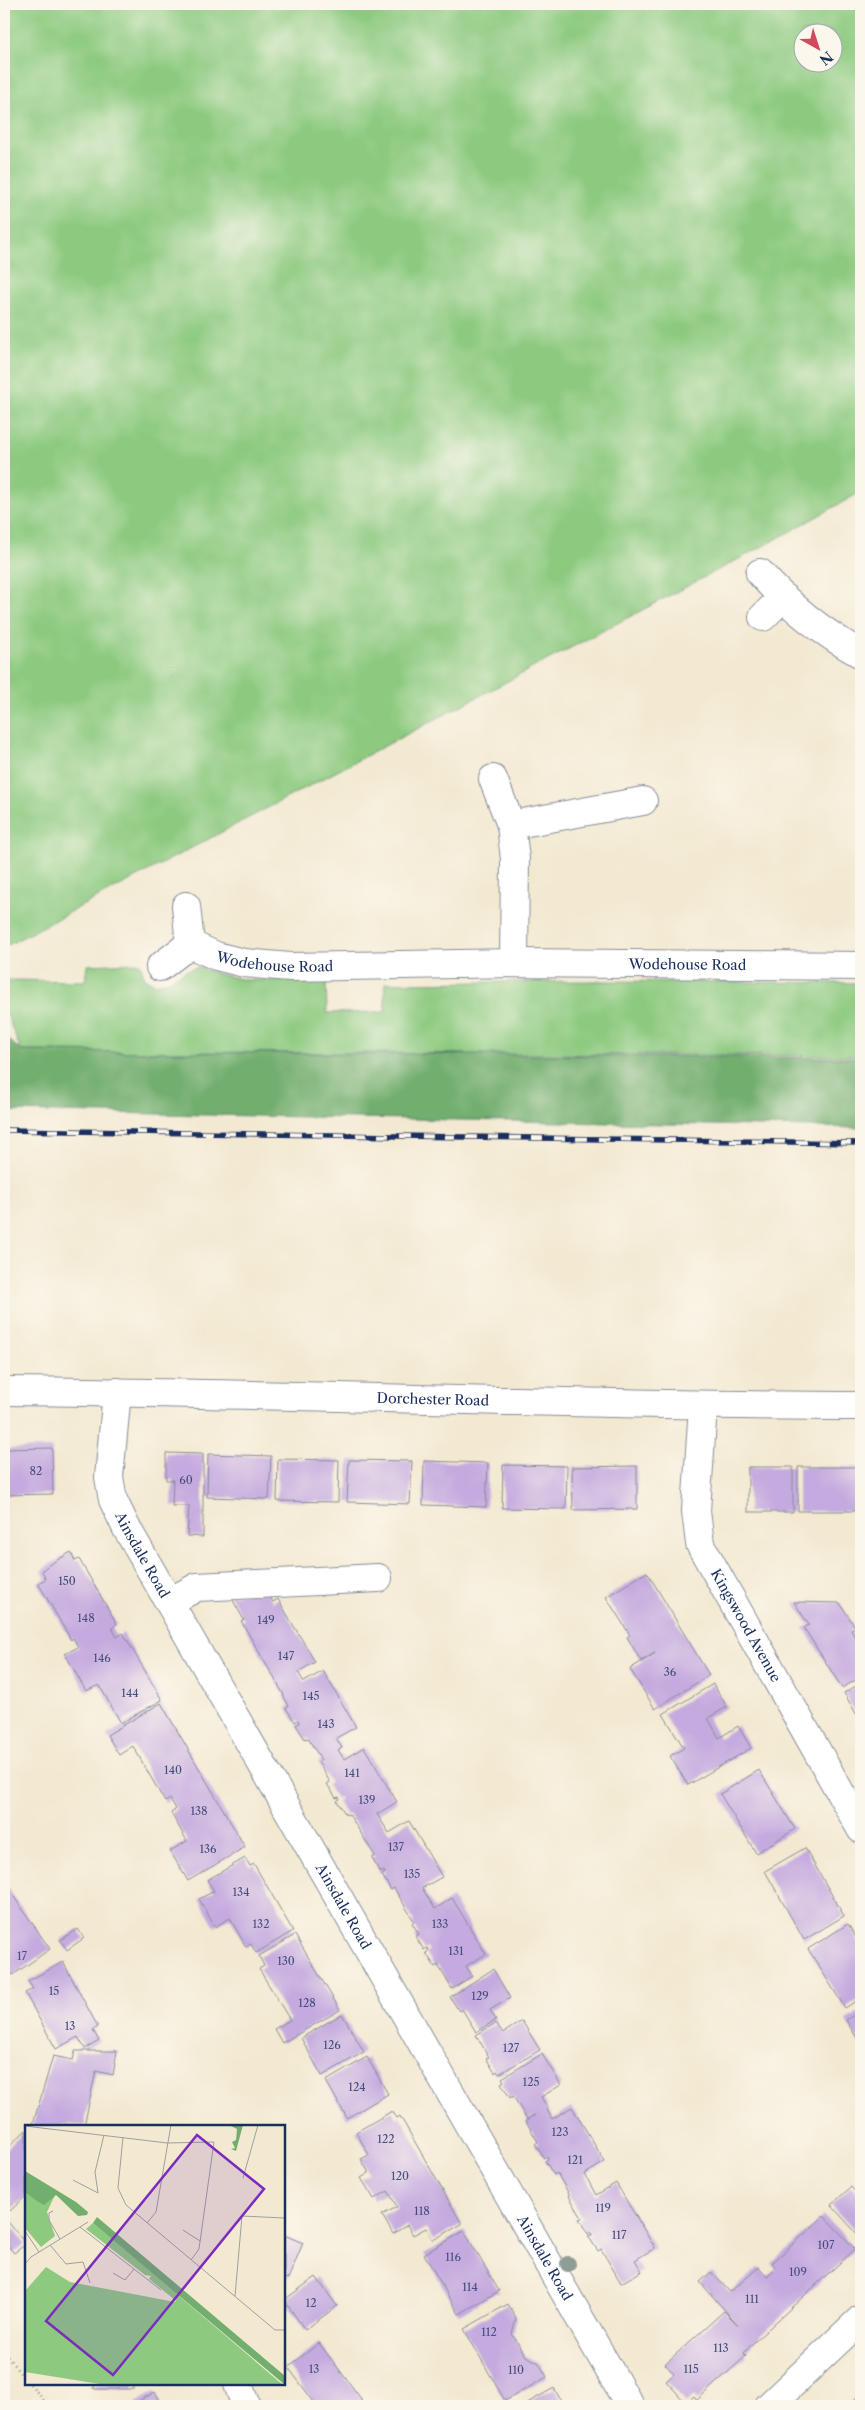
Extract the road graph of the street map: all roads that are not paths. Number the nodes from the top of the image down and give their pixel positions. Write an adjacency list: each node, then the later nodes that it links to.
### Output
1 (760, 573): 2 (street)
2 (861, 654)
3 (493, 779): 5 (street)
4 (643, 801): 5 (street)
5 (511, 824): 8 (street)
6 (186, 906): 7 (street)
7 (190, 944): 8 (street, Wodehouse Road); 10 (street)
8 (514, 963): 9 (street, Wodehouse Road)
9 (861, 966)
10 (160, 967)
11 (4, 1391): 12 (street, Dorchester Road)
12 (117, 1392): 13 (street, Dorchester Road); 16 (street, Ainsdale Road)
13 (703, 1406): 14 (street, Dorchester Road); 17 (street, Kingswood Avenue)
14 (861, 1406)
15 (378, 1578): 16 (street)
16 (169, 1602): 21 (street, Ainsdale Road)
17 (861, 1829)
18 (861, 2319): 22 (street)
19 (238, 2385): 20 (street)
20 (246, 2406)
21 (630, 2406)
22 (769, 2406)

